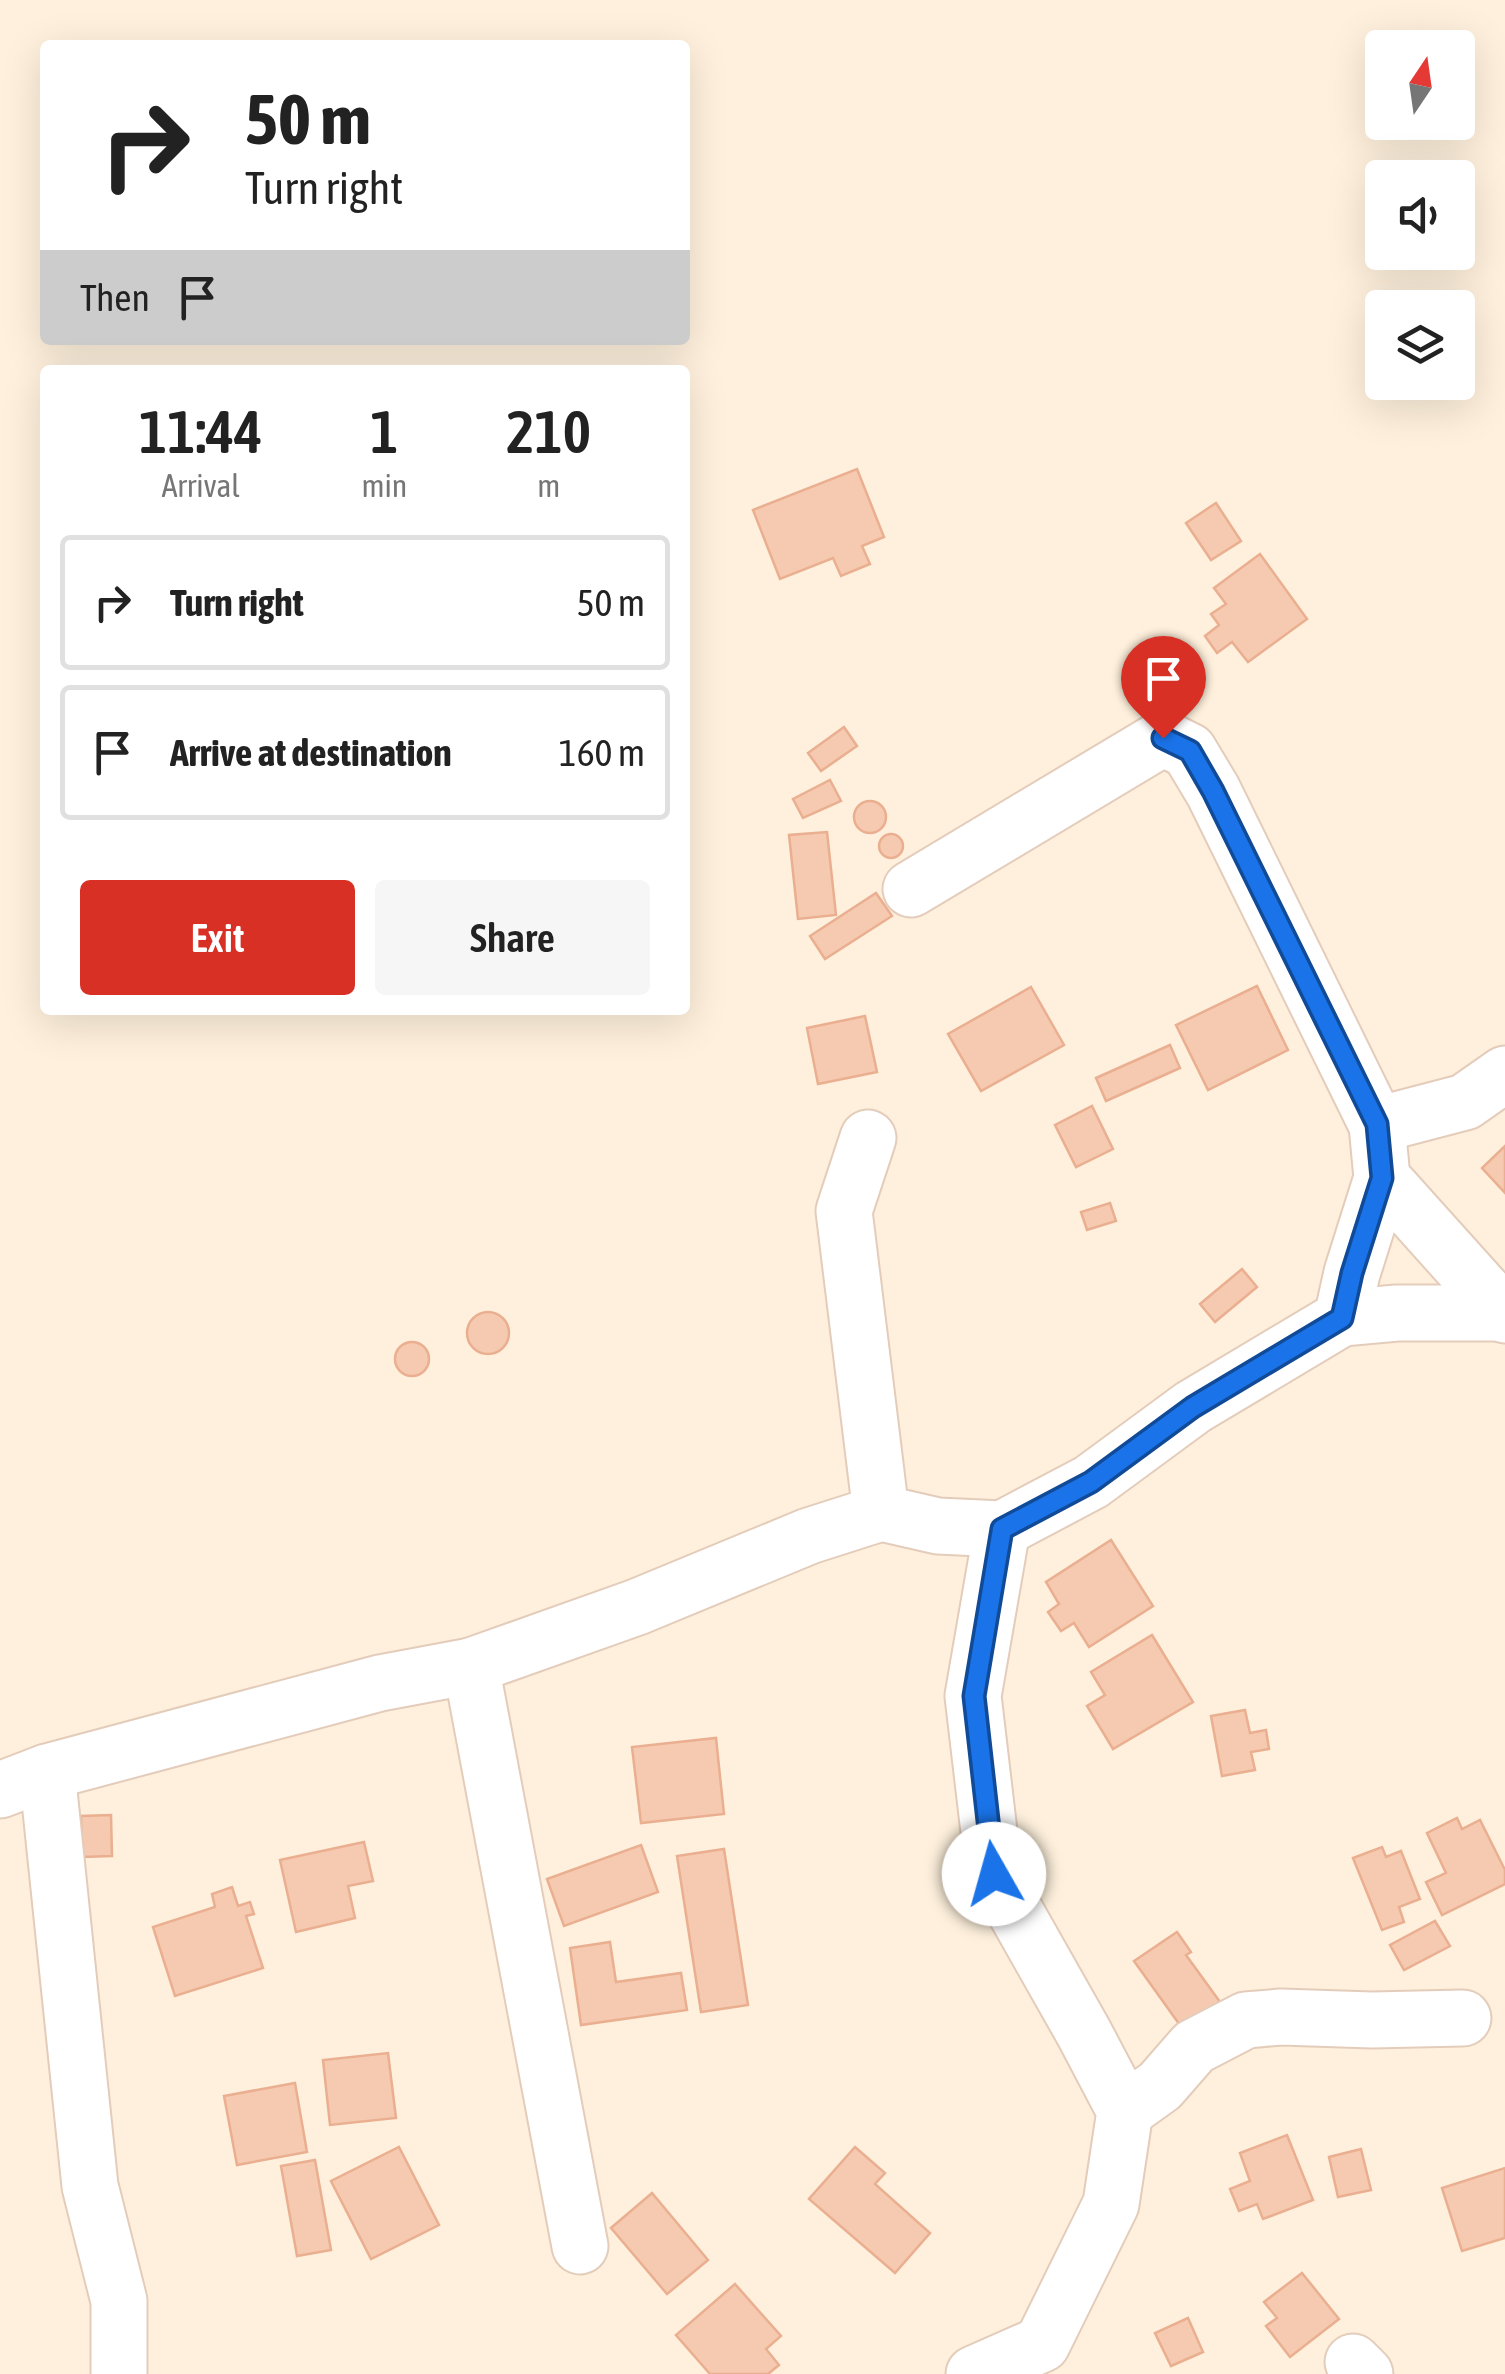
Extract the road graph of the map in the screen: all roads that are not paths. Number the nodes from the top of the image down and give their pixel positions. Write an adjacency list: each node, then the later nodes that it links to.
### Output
1 (910, 889): 3 (street)
2 (1505, 1074): 3 (street)
3 (1377, 1124): 5 (street)
4 (868, 1138): 8 (street)
5 (1382, 1178): 6 (street); 7 (street)
6 (1504, 1314): 7 (street)
7 (1342, 1318): 9 (street)
8 (881, 1513): 9 (street); 10 (street)
9 (1002, 1529): 13 (street)
10 (471, 1666): 11 (street); 14 (street)
11 (24, 1781): 16 (street)
12 (1463, 2018): 13 (street)
13 (1125, 2111): 15 (street)
14 (580, 2246)
15 (1041, 2359): 17 (street)
16 (119, 2374)
17 (974, 2374)

